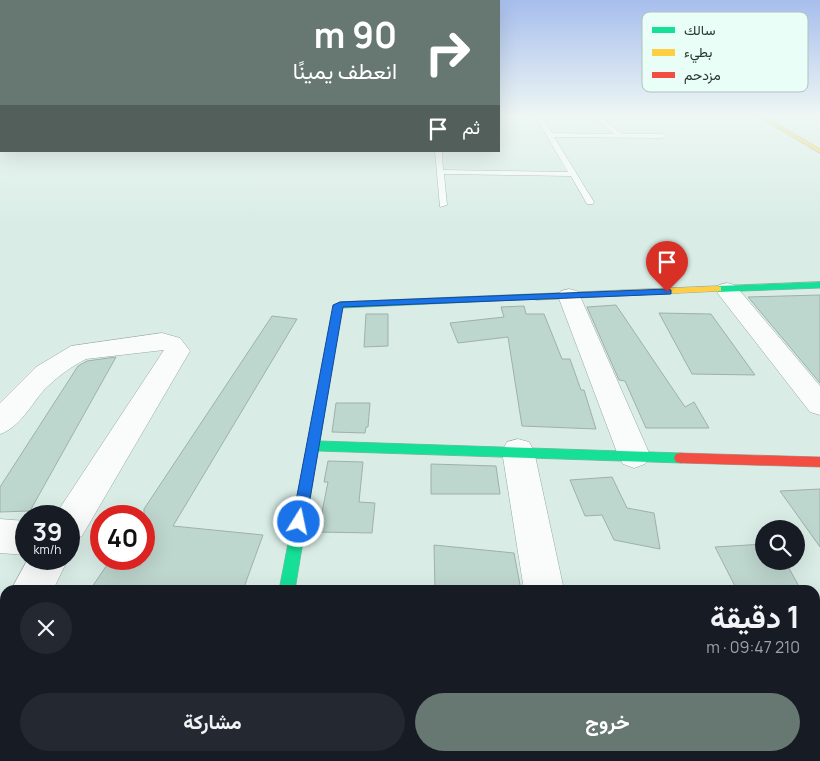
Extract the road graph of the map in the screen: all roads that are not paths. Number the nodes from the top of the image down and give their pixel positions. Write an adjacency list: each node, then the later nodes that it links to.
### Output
1 (438, 152): 3 (lane)
2 (560, 152): 4 (lane)
3 (440, 172): 4 (lane); 6 (lane)
4 (574, 174): 5 (lane)
5 (590, 202)
6 (443, 205)
7 (820, 285): 8 (street)
8 (726, 290): 9 (street); 10 (street)
9 (569, 296): 12 (street); 14 (street)
10 (820, 405)
11 (0, 423): 16 (street)
12 (313, 446): 13 (street); 21 (street)
13 (518, 451): 14 (street); 22 (street)
14 (634, 455): 15 (street)
15 (820, 462)
16 (80, 507)
17 (0, 536): 18 (street)
18 (15, 537)
19 (43, 570): 20 (street)
20 (34, 585)
21 (288, 585)
22 (543, 585)

